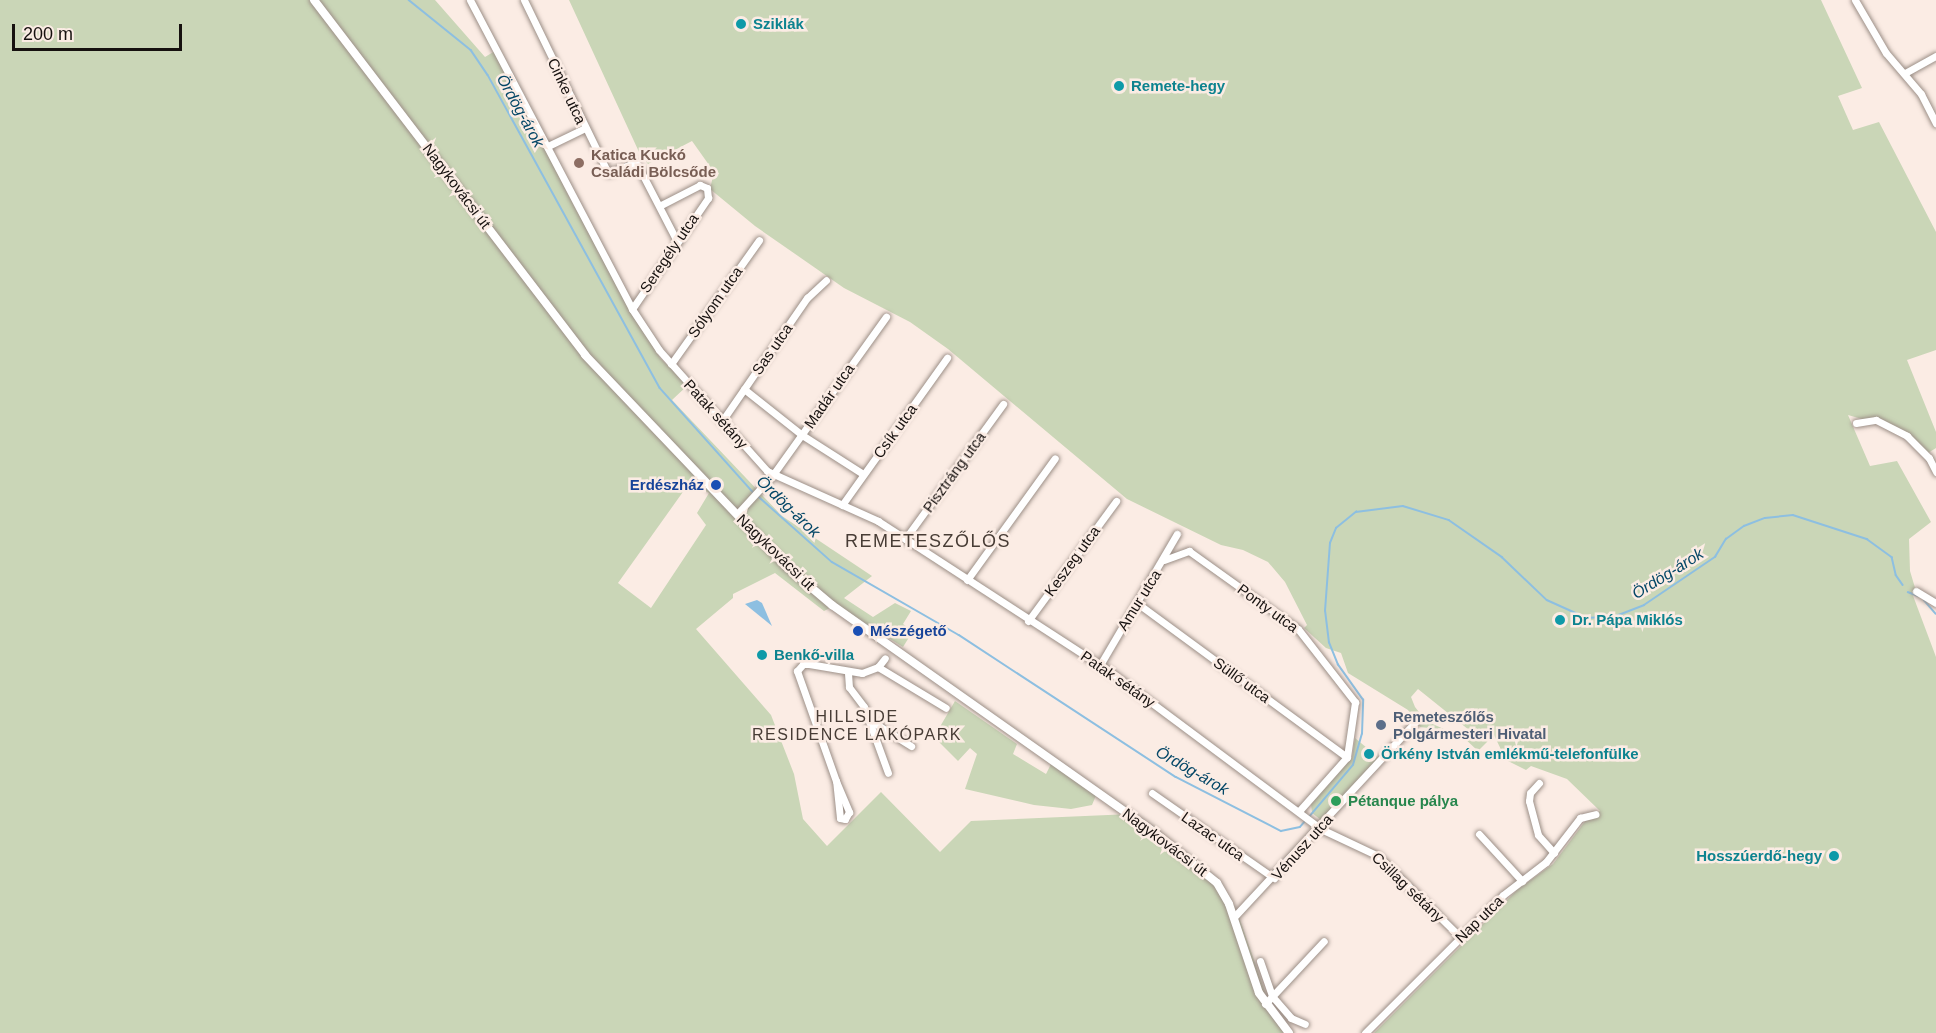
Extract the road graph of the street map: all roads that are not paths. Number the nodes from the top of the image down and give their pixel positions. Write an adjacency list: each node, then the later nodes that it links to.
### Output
1 (314, 0): 29 (street, Nagykovácsi út)
2 (470, 0): 9 (street, Patak sétány)
3 (525, 0): 8 (street, Cinke utca)
4 (1855, 0): 6 (street)
5 (1936, 56): 6 (street)
6 (1905, 73): 7 (street)
7 (1936, 123)
8 (585, 128): 9 (street); 10 (street, Cinke utca)
9 (548, 146): 14 (street, Patak sétány)
10 (661, 205): 12 (street, Cinke utca); 12 (street, Seregély utca)
11 (759, 240): 17 (street, Sólyom utca)
12 (678, 241): 14 (street, Seregély utca)
13 (826, 280): 18 (street, Sas utca)
14 (632, 309): 17 (street, Patak sétány)
15 (886, 317): 22 (street, Madár utca)
16 (947, 358): 25 (street, Csík utca)
17 (671, 364): 20 (street, Patak sétány)
18 (744, 389): 20 (street, Sas utca); 22 (street)
19 (1003, 404): 31 (street, Pisztráng utca)
20 (722, 421): 26 (street, Patak sétány)
21 (1856, 423): 24 (street)
22 (802, 435): 25 (street); 26 (street, Madár utca)
23 (1054, 458): 33 (street)
24 (1936, 472)
25 (863, 474): 28 (street, Csík utca)
26 (772, 476): 28 (street, Patak sétány); 29 (street, Madár utca)
27 (1116, 501): 37 (street, Keszeg utca)
28 (842, 504): 31 (street, Patak sétány)
29 (737, 514): 58 (street, Nagykovácsi út)
30 (1177, 534): 32 (street, Amur utca)
31 (905, 539): 33 (street, Patak sétány)
32 (1164, 560): 35 (street, Amur utca); 46 (street, Ponty utca)
33 (967, 580): 37 (street, Patak sétány)
34 (1916, 591): 36 (street)
35 (1137, 603): 39 (street, Amur utca); 46 (street, Süllő utca)
36 (1936, 603)
37 (1028, 621): 39 (street, Patak sétány)
38 (885, 658): 40 (street)
39 (1100, 665): 51 (street, Patak sétány)
40 (878, 667): 41 (street); 42 (street)
41 (848, 673): 43 (street); 48 (street)
42 (946, 708)
43 (868, 719): 45 (street); 47 (street)
44 (1416, 721): 53 (street, Vénusz utca)
45 (910, 746)
46 (1347, 757): 51 (street)
47 (888, 773)
48 (836, 781): 48 (street)
49 (1539, 783): 55 (street)
50 (1152, 794): 56 (street, Lazac utca)
51 (1299, 811): 53 (street, Patak sétány)
52 (1596, 814): 55 (street, Nap utca)
53 (1318, 826): 56 (street, Vénusz utca); 59 (street, Csillag sétány)
54 (1479, 834): 57 (street)
55 (1554, 853): 57 (street, Nap utca)
56 (1274, 878): 58 (street, Vénusz utca)
57 (1522, 881): 59 (street, Nap utca)
58 (1234, 917): 63 (street, Nagykovácsi út)
59 (1460, 937): 66 (street, Nap utca)
60 (1324, 941): 62 (street)
61 (1260, 961): 62 (street)
62 (1272, 996): 63 (street); 64 (street)
63 (1265, 1004): 65 (street, Nagykovácsi út)
64 (1305, 1024)
65 (1289, 1033)
66 (1365, 1033)

